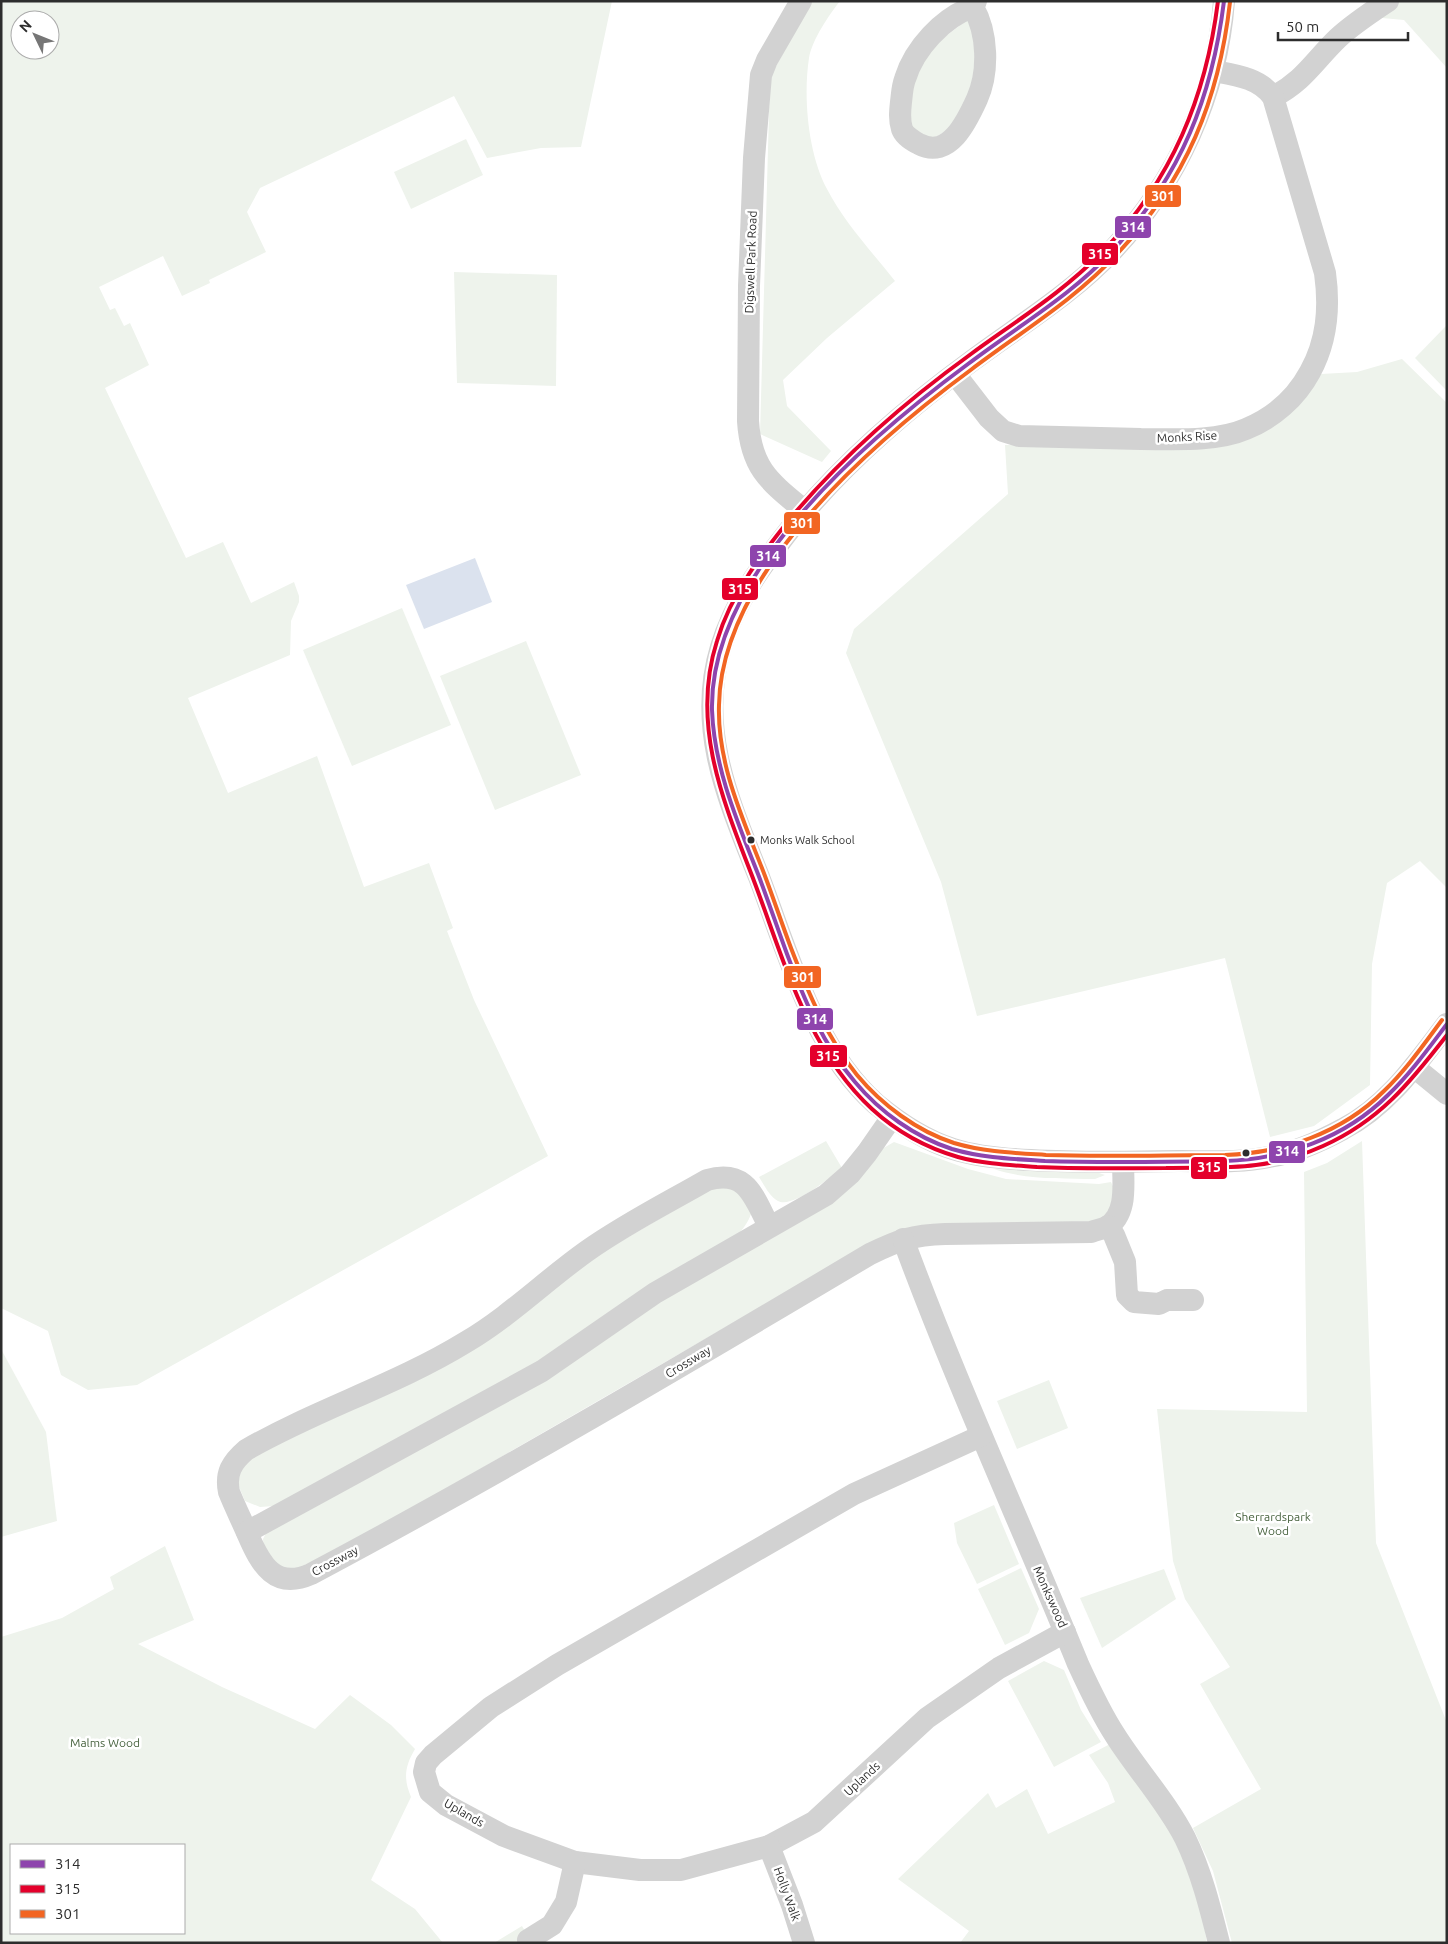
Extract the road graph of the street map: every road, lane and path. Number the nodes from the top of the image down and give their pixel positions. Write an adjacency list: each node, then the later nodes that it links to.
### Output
1 (801, 1): 8 (street, Digswell Park Road)
2 (1224, 1): 5 (street)
3 (1388, 1): 6 (street)
4 (975, 4): 4 (street)
5 (1214, 71): 6 (street); 7 (street)
6 (1273, 97): 7 (street, Monks Rise)
7 (954, 374): 8 (street)
8 (805, 511): 12 (street)
9 (1447, 1024): 10 (street)
10 (1414, 1067): 11 (street); 13 (street)
11 (1447, 1094)
12 (892, 1116): 13 (street); 14 (street)
13 (1123, 1162): 15 (street)
14 (769, 1226): 19 (street); 19 (street, Crossway)
15 (1108, 1226): 16 (street, Crossway); 17 (street)
16 (903, 1239): 18 (street, Monkswood); 19 (street, Crossway)
17 (1193, 1300)
18 (982, 1436): 20 (street, Monkswood); 22 (street, Uplands)
19 (247, 1532)
20 (1065, 1632): 21 (street, Uplands); 25 (street, Monkswood)
21 (769, 1846): 22 (street, Uplands); 24 (street, Holly Walk)
22 (575, 1862): 23 (street)
23 (528, 1940)
24 (804, 1943)
25 (1219, 1943)

